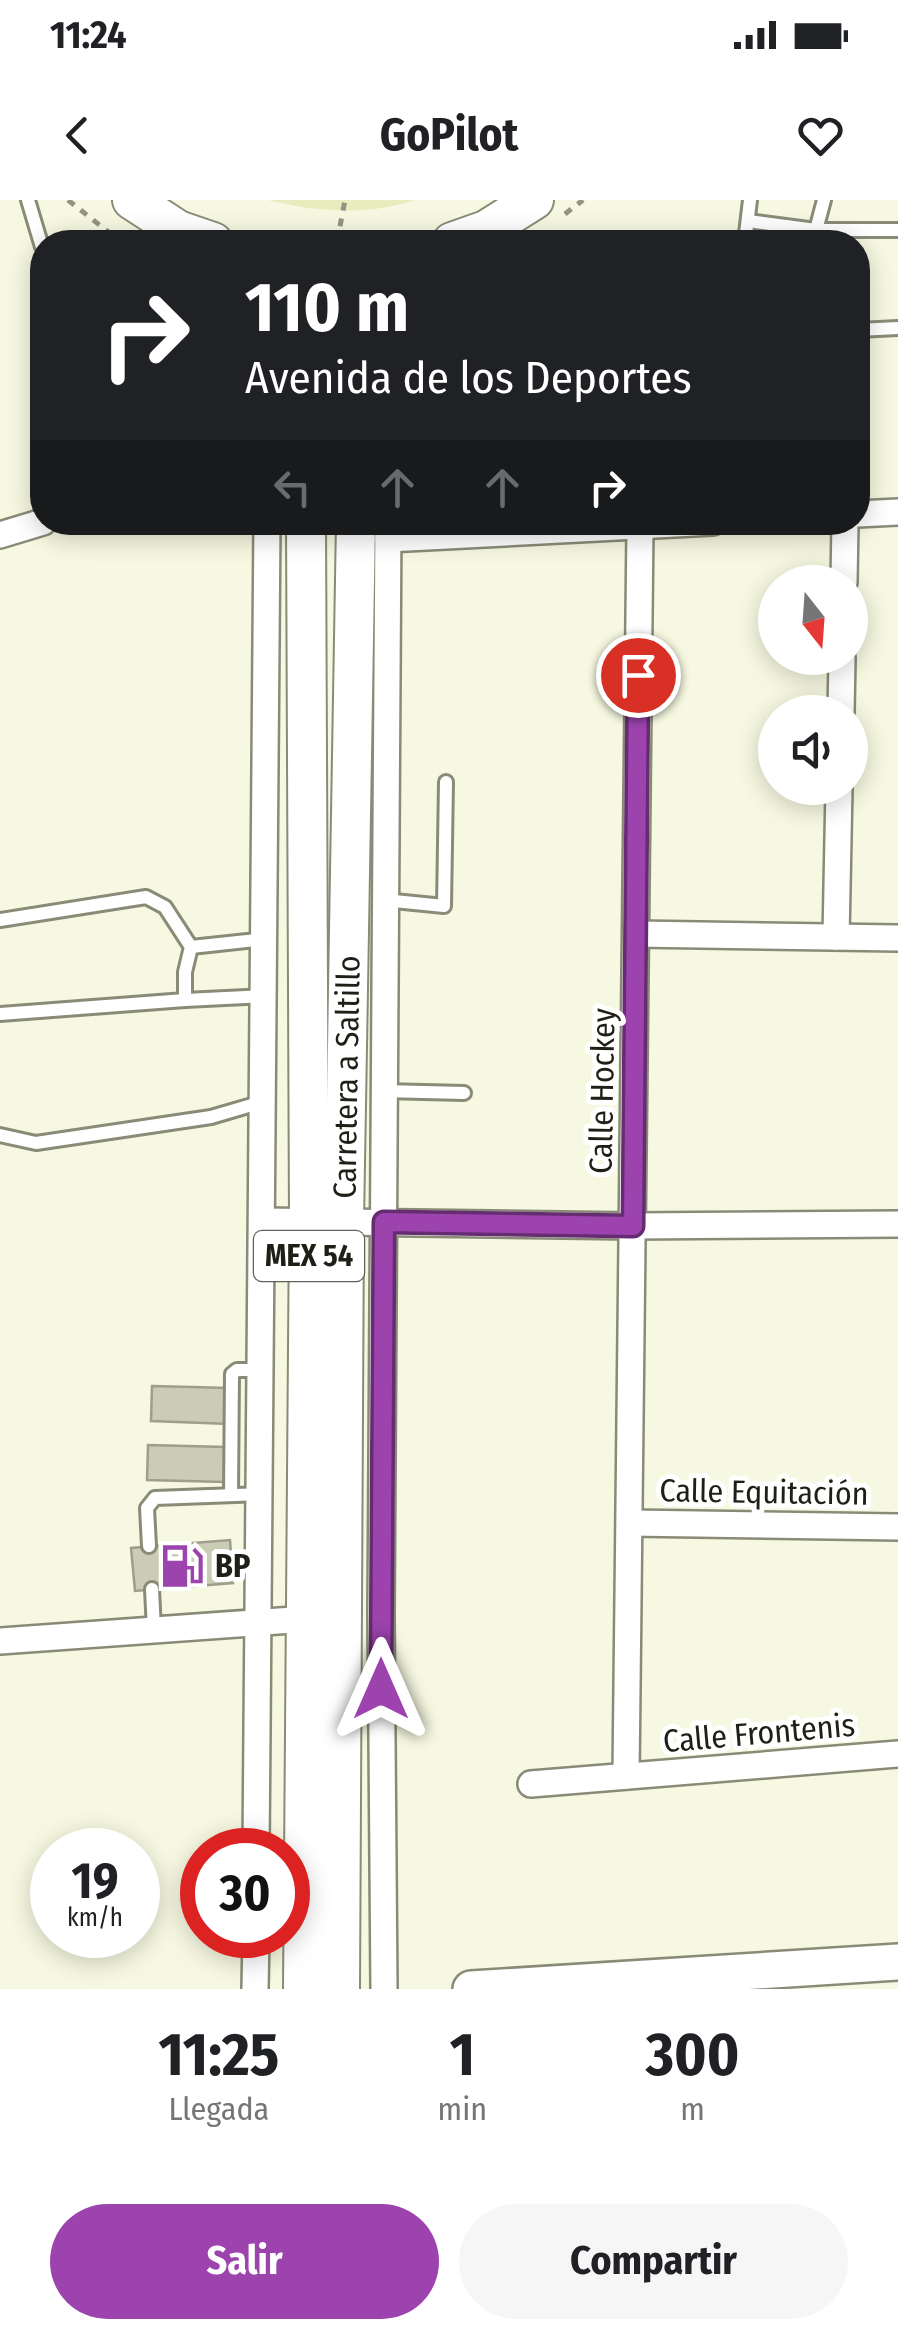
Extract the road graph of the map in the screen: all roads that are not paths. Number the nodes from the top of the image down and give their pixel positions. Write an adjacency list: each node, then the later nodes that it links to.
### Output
1 (28, 200): 7 (lane)
2 (132, 200): 8 (main road)
3 (534, 200): 9 (main road)
4 (750, 200): 6 (lane)
5 (824, 200): 11 (lane)
6 (748, 221): 10 (lane); 11 (lane)
7 (37, 230)
8 (181, 230)
9 (484, 230)
10 (747, 230)
11 (816, 230): 12 (lane)
12 (898, 230)
13 (898, 328): 14 (lane)
14 (870, 329)
15 (898, 512): 16 (street)
16 (870, 513)
17 (30, 526): 18 (street)
18 (0, 535)
19 (267, 535): 35 (street)
20 (306, 535): 45 (main road, Carretera a Saltillo / MEX 54)
21 (376, 535): 27 (main road, Carretera a Saltillo / MEX 54)
22 (377, 535): 29 (street, Carretera a Saltillo)
23 (640, 535): 32 (street, Calle Hockey)
24 (845, 535): 25 (street)
25 (844, 565)
26 (446, 782): 30 (lane)
27 (352, 788): 29 (main road); 45 (main road, Carretera a Saltillo / MEX 54)
28 (839, 805): 33 (street)
29 (384, 822): 30 (street, Carretera a Saltillo)
30 (384, 900): 40 (street, Carretera a Saltillo)
31 (0, 920): 36 (lane)
32 (636, 934): 33 (street); 48 (street, Calle Hockey)
33 (836, 937): 34 (street)
34 (898, 938)
35 (265, 939): 36 (lane); 37 (street)
36 (190, 946): 38 (lane)
37 (265, 996): 38 (lane); 42 (street)
38 (185, 1000): 39 (lane)
39 (0, 1014)
40 (383, 1092): 41 (lane); 46 (street, Carretera a Saltillo)
41 (464, 1093)
42 (264, 1102): 43 (lane); 44 (street)
43 (0, 1134)
44 (264, 1221): 45 (street); 49 (street)
45 (327, 1222): 46 (street); 57 (main road, Carretera a Saltillo / MEX 54)
46 (384, 1222): 48 (street); 56 (street, Carretera a Saltillo)
47 (898, 1224): 48 (street)
48 (633, 1226): 52 (street, Calle Hockey)
49 (262, 1370): 50 (lane); 51 (street)
50 (232, 1494): 51 (lane); 54 (lane)
51 (260, 1494): 58 (street)
52 (630, 1522): 53 (street, Calle Equitación); 62 (street, Calle Hockey)
53 (898, 1527)
54 (149, 1546)
55 (152, 1589): 59 (lane)
56 (380, 1614): 57 (street); 71 (street, Carretera a Saltillo)
57 (324, 1618): 58 (street); 69 (main road, Carretera a Saltillo / MEX 54); 70 (main road, Carretera a Saltillo / MEX 54)
58 (258, 1622): 59 (street); 64 (street)
59 (154, 1630): 60 (street)
60 (0, 1641)
61 (898, 1754): 62 (street, Calle Frontenis)
62 (626, 1776): 63 (street, Calle Frontenis)
63 (531, 1784)
64 (256, 1828)
65 (256, 1958): 68 (street)
66 (898, 1962): 67 (street)
67 (754, 1981): 72 (street)
68 (255, 1989)
69 (303, 1989)
70 (340, 1989)
71 (384, 1989)
72 (471, 1989)

